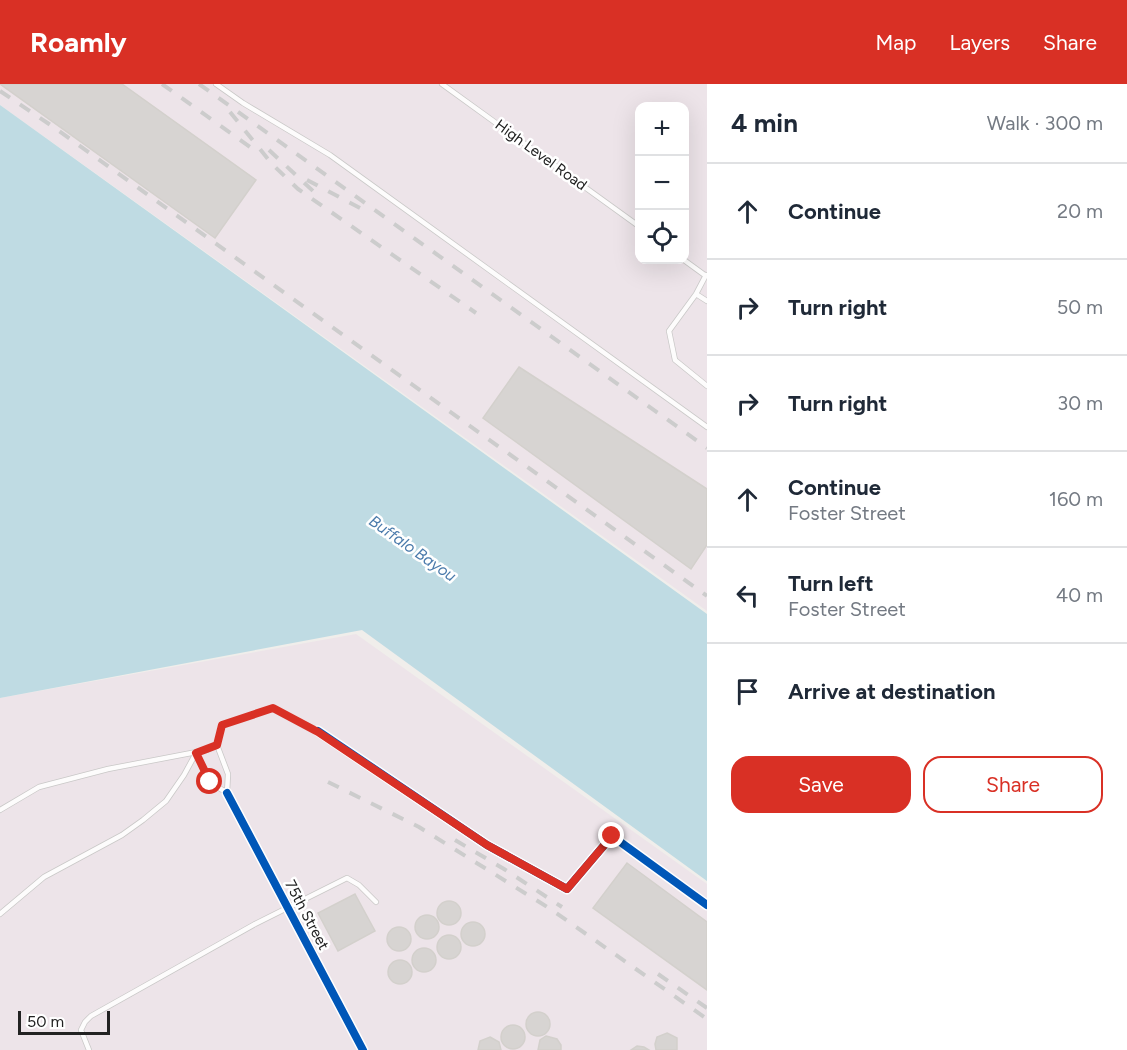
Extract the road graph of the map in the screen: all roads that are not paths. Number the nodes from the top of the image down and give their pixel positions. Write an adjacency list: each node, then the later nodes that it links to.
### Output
1 (216, 84): 9 (lane)
2 (442, 84): 3 (lane, High Level Road)
3 (635, 224)
4 (689, 264): 5 (lane)
5 (706, 276): 6 (lane)
6 (696, 294): 7 (lane); 8 (lane)
7 (707, 302)
8 (707, 386)
9 (707, 427)
10 (318, 732): 11 (lane); 16 (street)
11 (217, 745): 12 (lane); 13 (lane)
12 (196, 753): 13 (lane); 14 (lane); 18 (lane)
13 (227, 793): 17 (street, 75th Street)
14 (0, 810)
15 (376, 902): 17 (lane)
16 (707, 905)
17 (287, 907): 19 (lane); 20 (street, 75th Street)
18 (0, 914)
19 (89, 1050)
20 (363, 1050)

